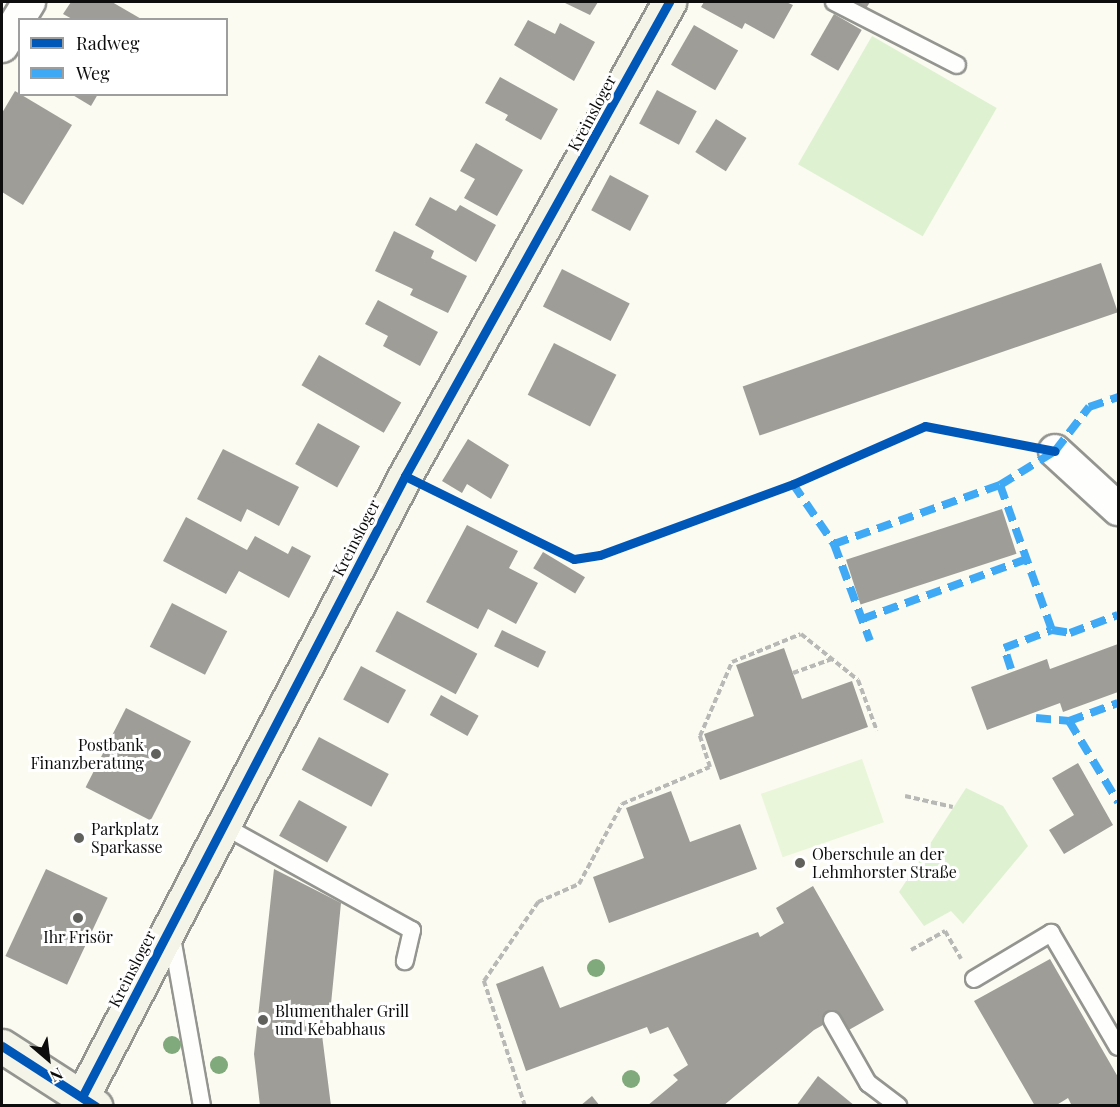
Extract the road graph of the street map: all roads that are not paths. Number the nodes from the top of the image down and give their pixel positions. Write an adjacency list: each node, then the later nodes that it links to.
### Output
1 (29, 2): 4 (street)
2 (669, 2): 10 (main road, Kreinsloger)
3 (834, 2): 7 (lane)
4 (19, 18)
5 (18, 20): 6 (street)
6 (2, 46)
7 (957, 65)
8 (1055, 451): 9 (street)
9 (1119, 509)
10 (224, 826): 11 (main road, Kreinsloger); 12 (lane)
11 (170, 928): 17 (main road, Kreinsloger); 18 (lane)
12 (405, 961)
13 (974, 979): 16 (lane)
14 (832, 1020): 19 (lane)
15 (2, 1046): 17 (main road)
16 (1119, 1047)
17 (89, 1100)
18 (202, 1106)
19 (898, 1106)

